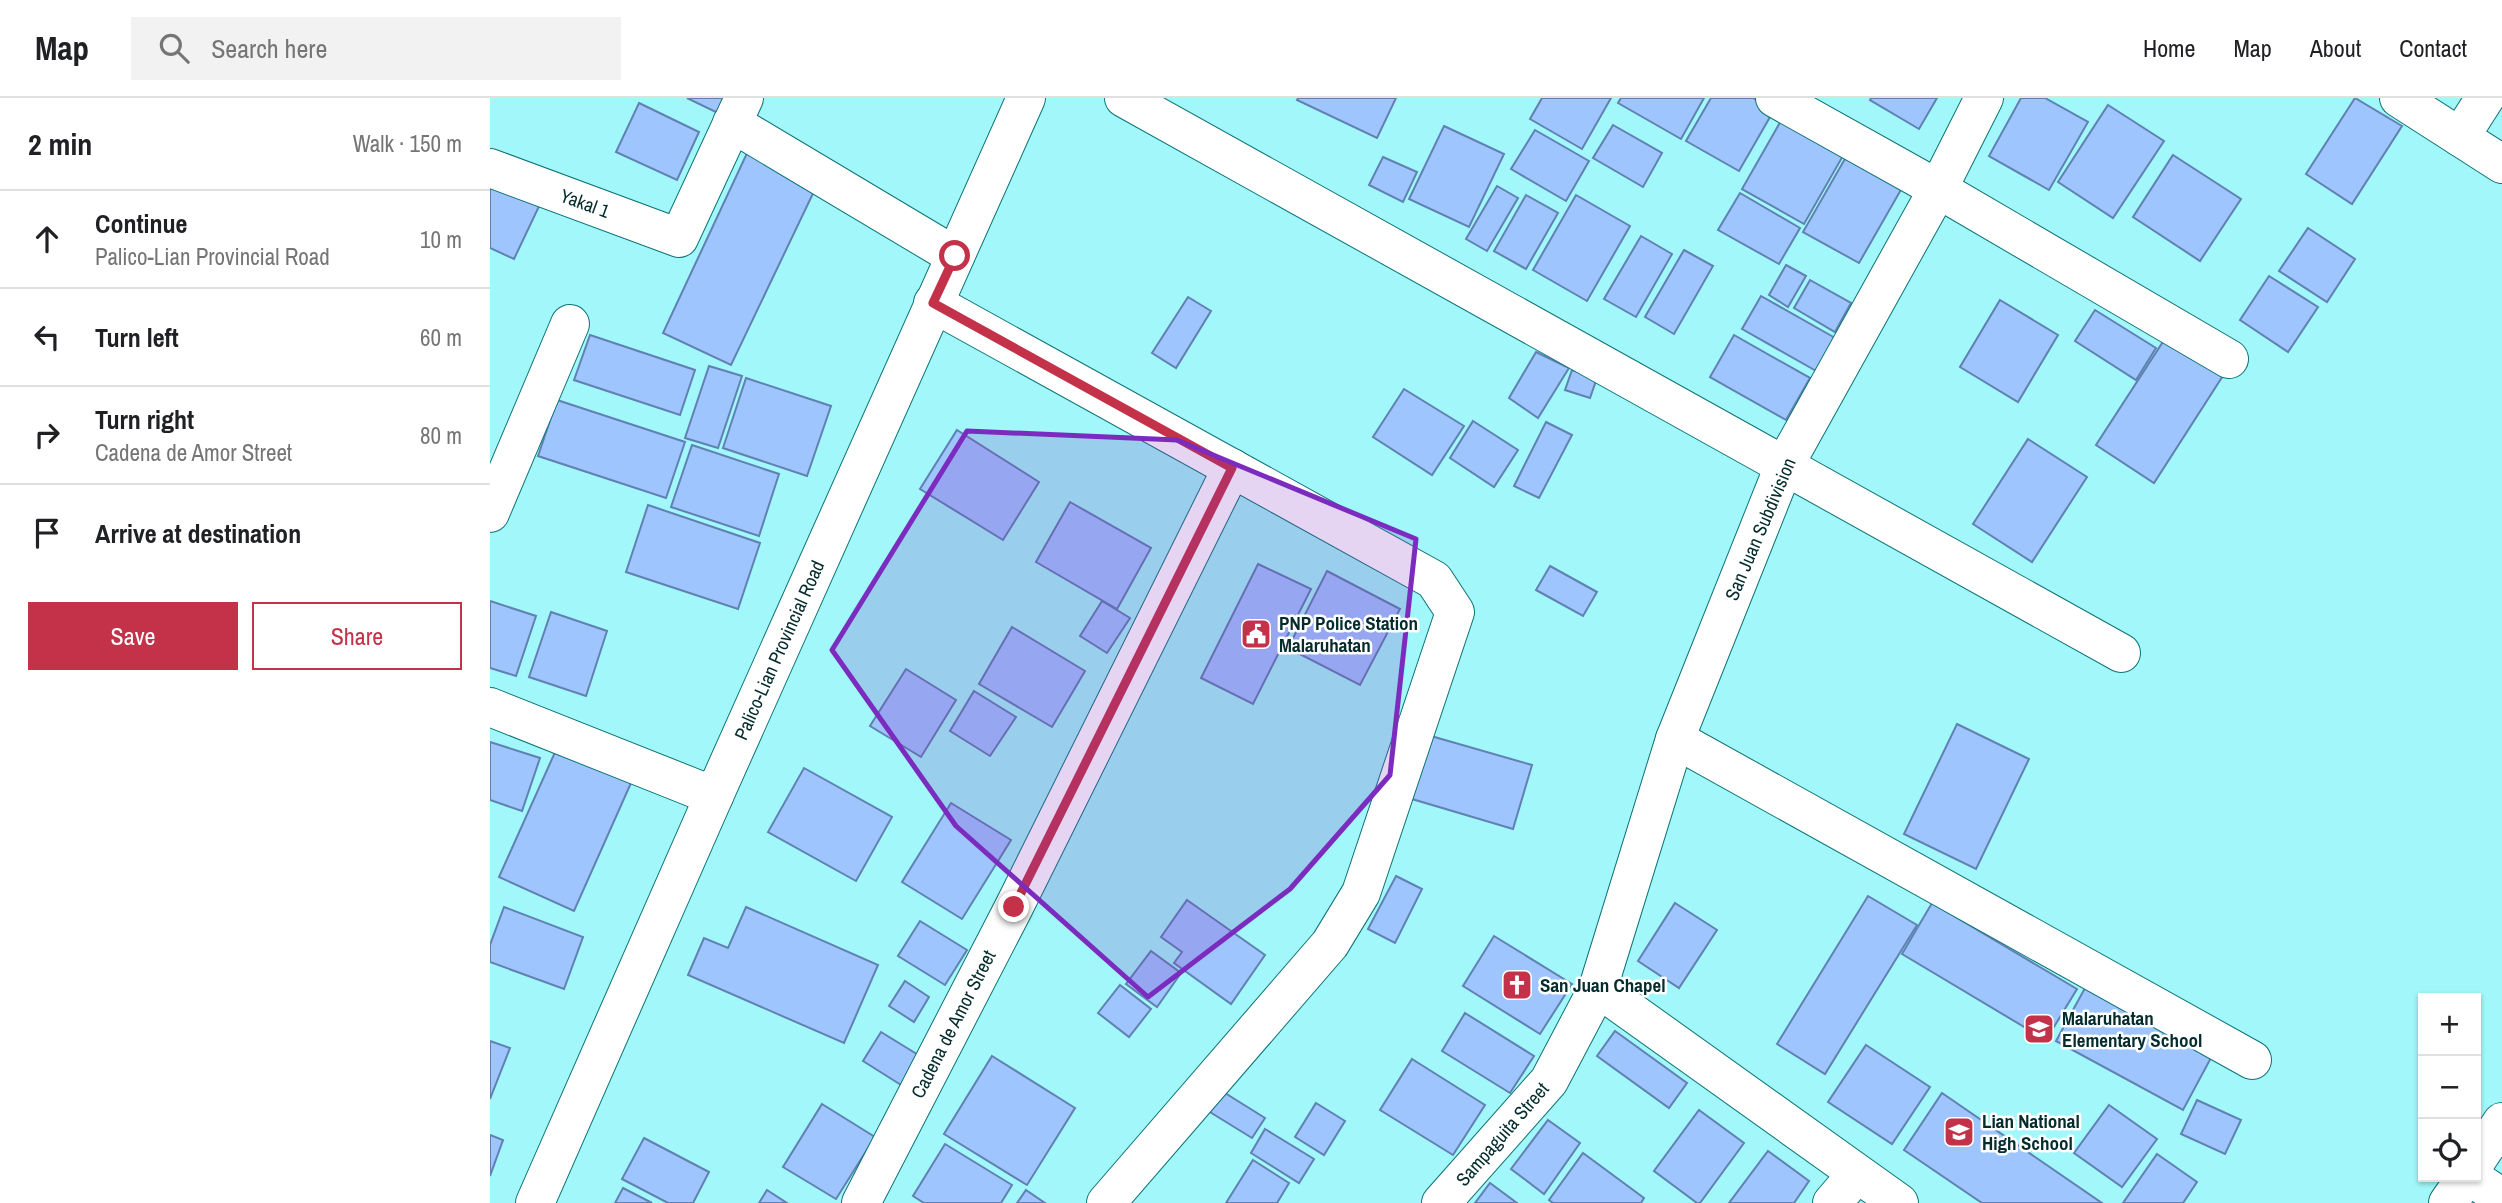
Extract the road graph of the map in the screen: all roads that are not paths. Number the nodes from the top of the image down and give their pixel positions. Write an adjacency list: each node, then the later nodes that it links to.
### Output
1 (1026, 98): 12 (street, Palico-Lian Provincial Road)
2 (1124, 98): 16 (street)
3 (1775, 98): 11 (street)
4 (1984, 98): 11 (street, San Juan Subdivision)
5 (2399, 98): 8 (street)
6 (2485, 98): 8 (street)
7 (738, 111): 10 (street, Yakal 1); 12 (street)
8 (2460, 136): 9 (street)
9 (2502, 164)
10 (490, 168)
11 (1938, 189): 15 (street); 16 (street, San Juan Subdivision)
12 (955, 256): 13 (street, Palico-Lian Provincial Road)
13 (933, 303): 17 (street); 22 (street, Palico-Lian Provincial Road)
14 (570, 324): 18 (street)
15 (2229, 359)
16 (1784, 467): 19 (street); 21 (street, San Juan Subdivision)
17 (1232, 468): 32 (street, Cadena de Amor Street); 33 (street)
18 (490, 513)
19 (2121, 653)
20 (490, 707): 22 (street)
21 (1675, 739): 23 (street, San Juan Subdivision); 24 (street)
22 (714, 796): 31 (street, Palico-Lian Provincial Road)
23 (1598, 988): 27 (street); 34 (street, Sampaguita Street)
24 (2252, 1060)
25 (2502, 1122): 26 (street)
26 (2481, 1154)
27 (1857, 1174): 35 (street); 36 (street)
28 (2464, 1182): 37 (street)
29 (2476, 1182): 30 (street)
30 (2502, 1198)
31 (535, 1203)
32 (861, 1203)
33 (1106, 1203)
34 (1441, 1203)
35 (1832, 1203)
36 (1899, 1203)
37 (2448, 1203)

